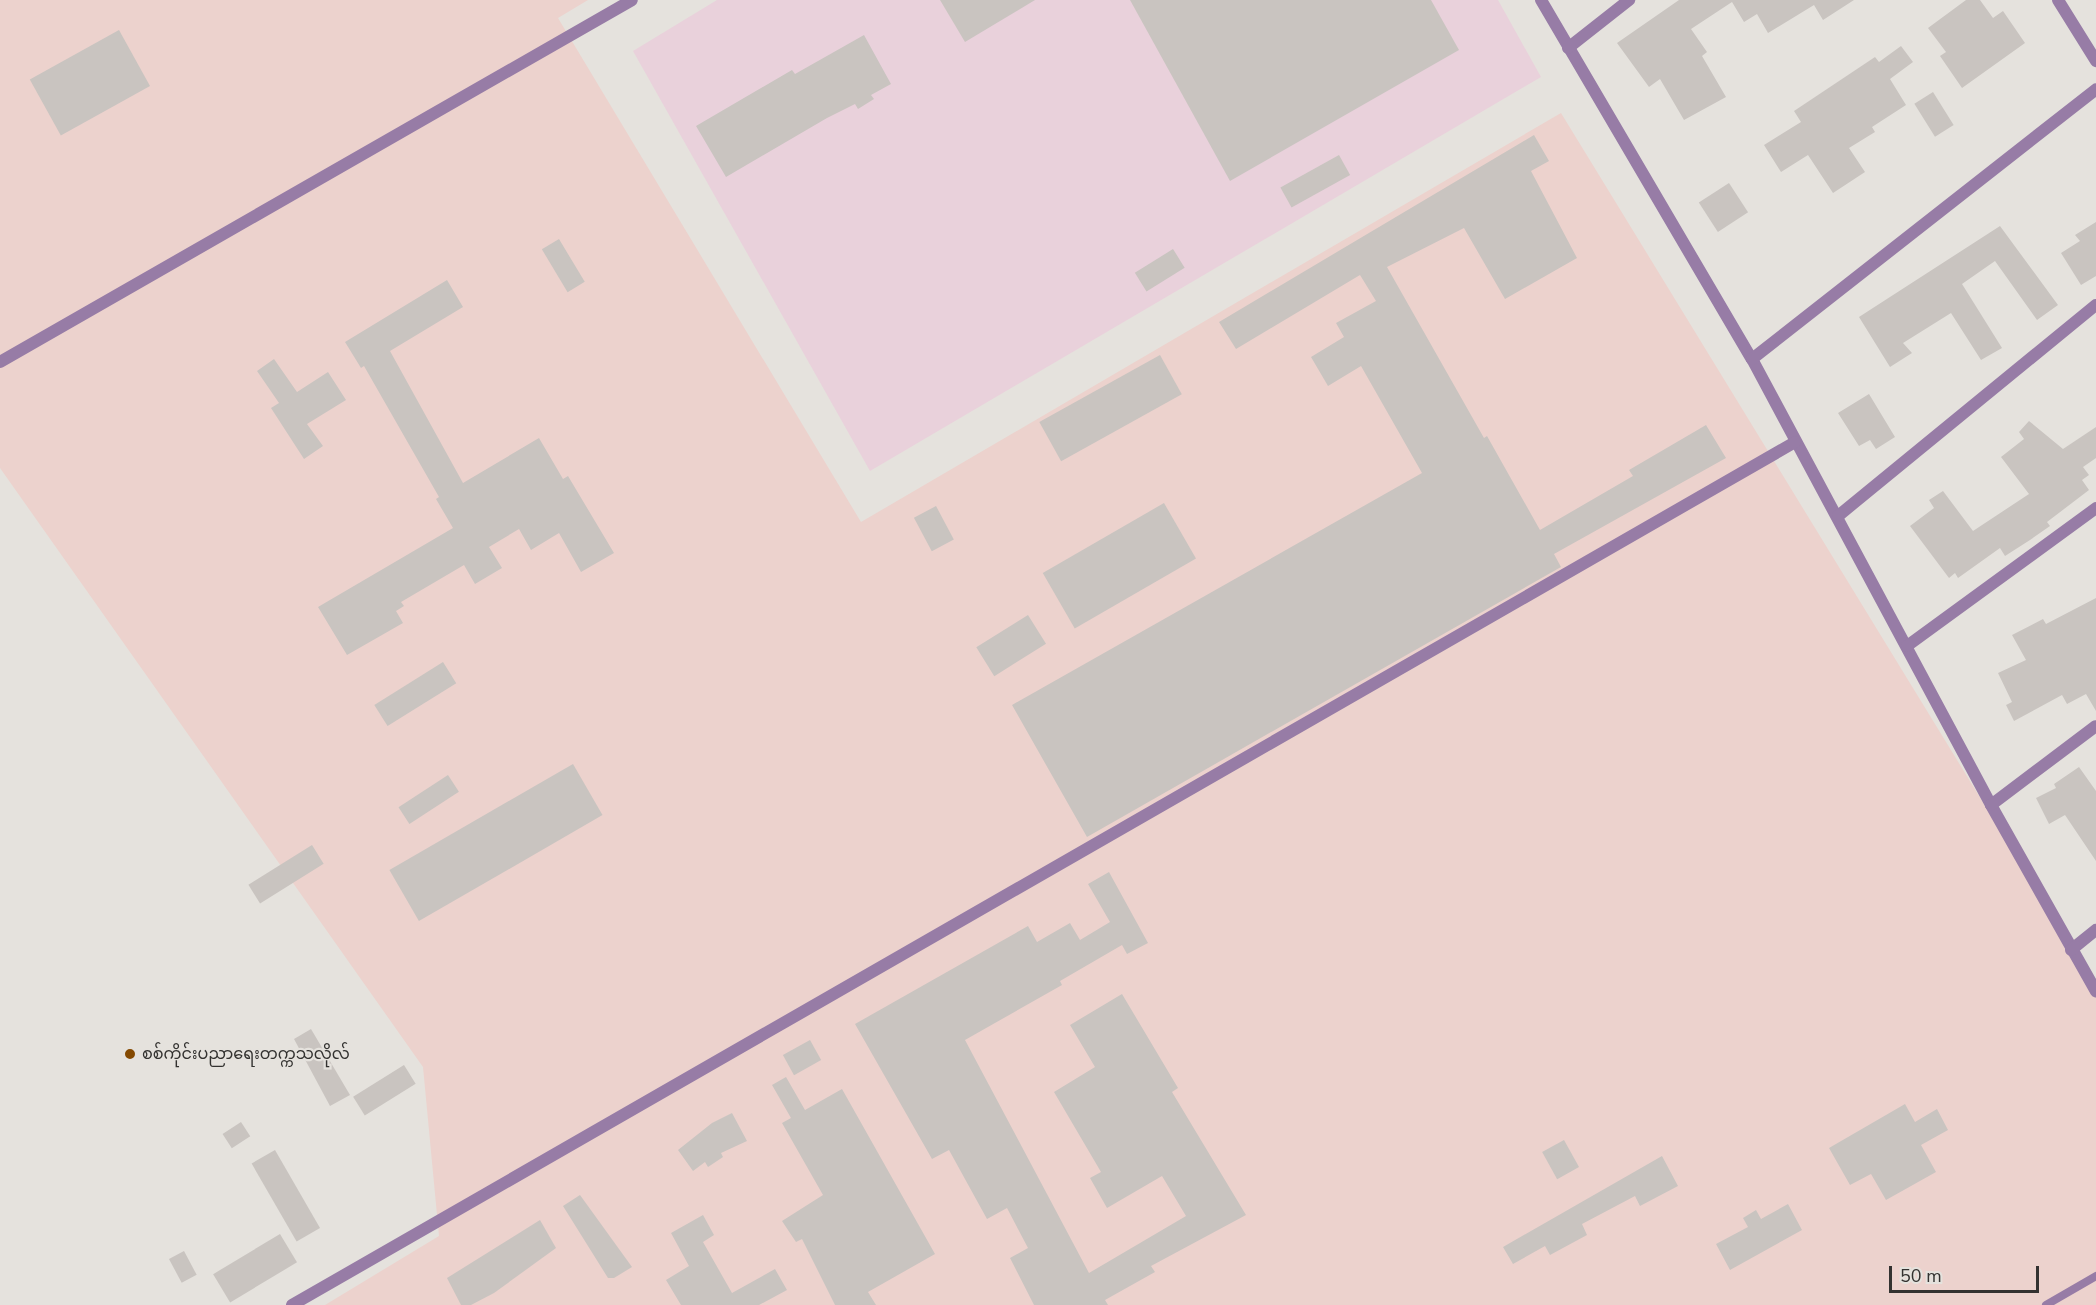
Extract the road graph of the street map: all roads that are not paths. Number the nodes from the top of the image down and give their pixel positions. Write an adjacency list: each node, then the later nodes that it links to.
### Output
1 (632, 0): 10 (street)
2 (1541, 0): 5 (street)
3 (1629, 0): 5 (street)
4 (2058, 0): 6 (street)
5 (1568, 48): 9 (street)
6 (2096, 61)
7 (2096, 89): 9 (street)
8 (2096, 305): 13 (street)
9 (1752, 359): 11 (street)
10 (0, 362)
11 (1795, 442): 13 (street); 21 (street)
12 (2096, 508): 14 (street)
13 (1838, 516): 14 (street)
14 (1907, 646): 16 (street)
15 (2096, 726): 16 (street)
16 (1991, 806): 18 (street)
17 (2096, 930): 18 (street)
18 (2071, 950): 19 (street)
19 (2096, 991)
20 (2096, 1276): 22 (lane)
21 (292, 1305)
22 (2046, 1305)

